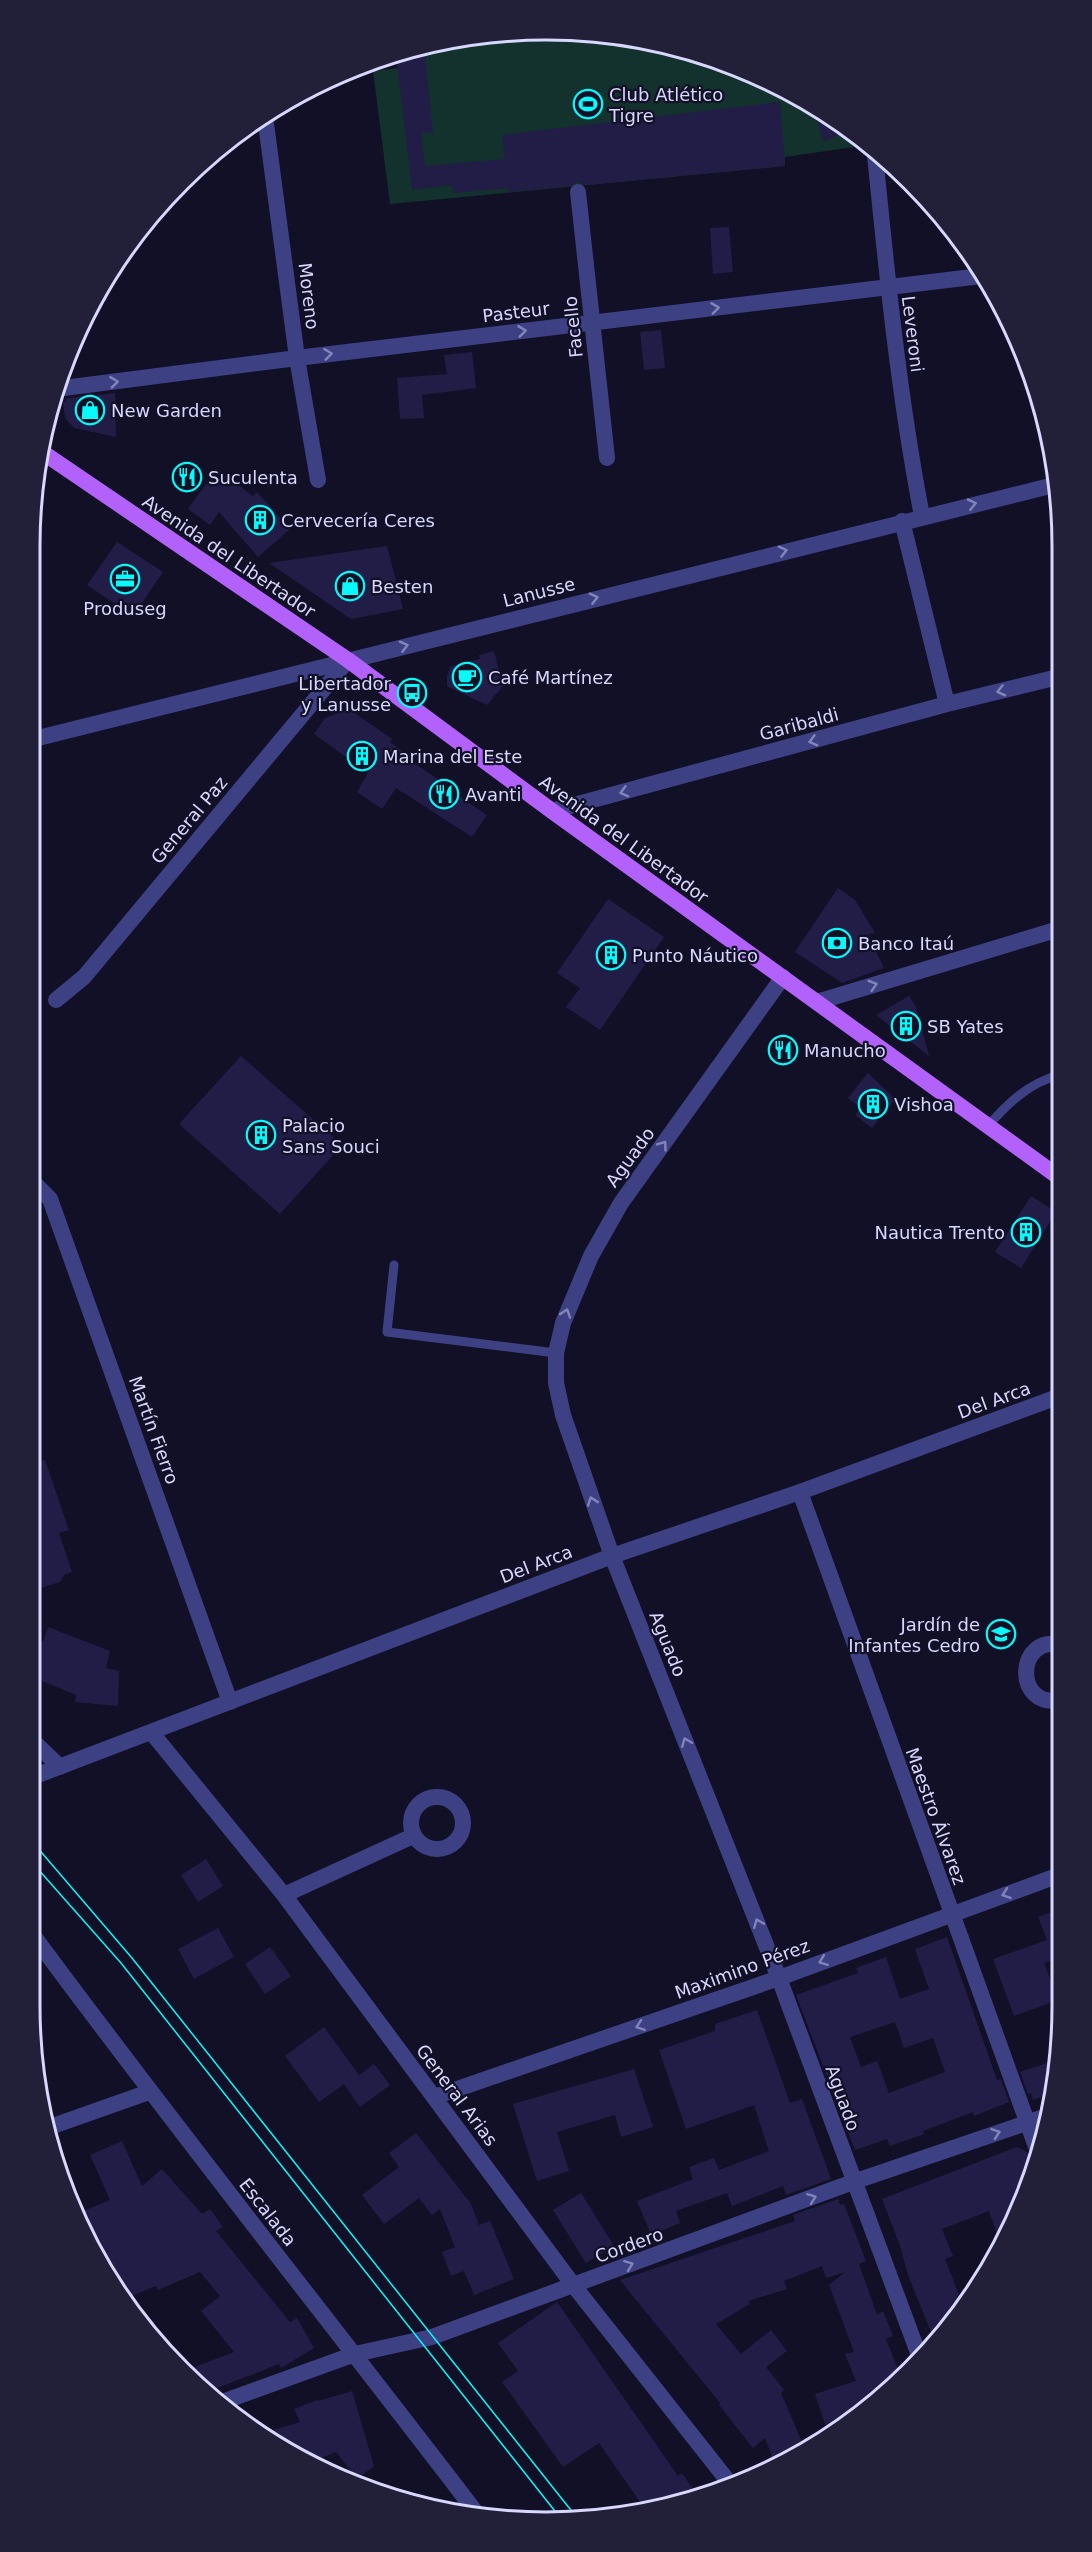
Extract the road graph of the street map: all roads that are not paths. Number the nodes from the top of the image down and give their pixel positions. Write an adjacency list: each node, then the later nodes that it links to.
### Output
1 (266, 125): 7 (street, Moreno)
2 (876, 163): 5 (street, Leveroni)
3 (578, 192): 6 (street, Facello)
4 (974, 277): 5 (street, Pasteur)
5 (888, 287): 6 (street, Pasteur, one-way to 5); 13 (street, Leveroni)
6 (592, 323): 7 (street, Pasteur, one-way to 6); 10 (street, Facello)
7 (297, 358): 8 (street, Pasteur, one-way to 7); 11 (street, Moreno)
8 (66, 388)
9 (49, 456): 15 (main road, Avenida del Libertador)
10 (607, 458)
11 (318, 480)
12 (1048, 486): 13 (street, Lanusse, one-way to 12)
13 (922, 516): 14 (street, Lanusse)
14 (902, 521): 15 (street, Lanusse, one-way to 14); 17 (street)
15 (348, 660): 18 (street, Lanusse); 19 (main road, Avenida del Libertador); 22 (street, General Paz)
16 (1052, 678): 17 (street, Garibaldi, one-way to 17)
17 (947, 704): 19 (street, Garibaldi, one-way to 19)
18 (40, 737)
19 (552, 811): 21 (main road, Avenida del Libertador)
20 (1052, 930): 23 (street, one-way to 20)
21 (783, 977): 23 (main road, Avenida del Libertador); 29 (street, Aguado, one-way to 21)
22 (57, 1000)
23 (817, 1002): 25 (main road, Avenida del Libertador)
24 (1052, 1077): 25 (lane)
25 (988, 1126): 26 (main road, Avenida del Libertador)
26 (1052, 1172)
27 (40, 1189): 35 (street, Martín Fierro)
28 (394, 1265): 29 (lane)
29 (555, 1353): 32 (street, Aguado, one-way to 29)
30 (1052, 1399): 31 (street, Del Arca)
31 (800, 1492): 32 (street, Del Arca); 43 (street, Maestro Álvarez)
32 (612, 1556): 35 (street, Del Arca); 45 (street, Aguado, one-way to 32)
33 (1052, 1644): 34 (street)
34 (1052, 1700)
35 (230, 1702): 36 (street, Del Arca)
36 (152, 1733): 38 (street, Del Arca); 42 (street, General Arias)
37 (40, 1748): 38 (street)
38 (60, 1767): 39 (street, Del Arca)
39 (40, 1774)
40 (413, 1836): 42 (street)
41 (1052, 1877): 43 (street, Maximino Pérez, one-way to 43)
42 (284, 1895): 47 (street, General Arias)
43 (950, 1913): 45 (street, Maximino Pérez, one-way to 45); 49 (street, Maestro Álvarez)
44 (40, 1945): 46 (street, Escalada)
45 (779, 1978): 47 (street, Maximino Pérez, one-way to 47); 52 (street, Aguado)
46 (149, 2092): 50 (street); 55 (street, Escalada)
47 (434, 2097): 53 (street, General Arias)
48 (1039, 2119): 49 (street, Cordero)
49 (1026, 2123): 51 (street, Maestro Álvarez); 52 (street, Cordero, one-way to 49)
50 (55, 2125)
51 (1033, 2140)
52 (853, 2182): 53 (street, Cordero, one-way to 52); 54 (street, Aguado)
53 (574, 2286): 55 (street, Cordero); 57 (street, General Arias)
54 (917, 2349)
55 (355, 2354): 56 (street, Cordero); 58 (street, Escalada)
56 (230, 2400)
57 (726, 2478)
58 (471, 2506)

